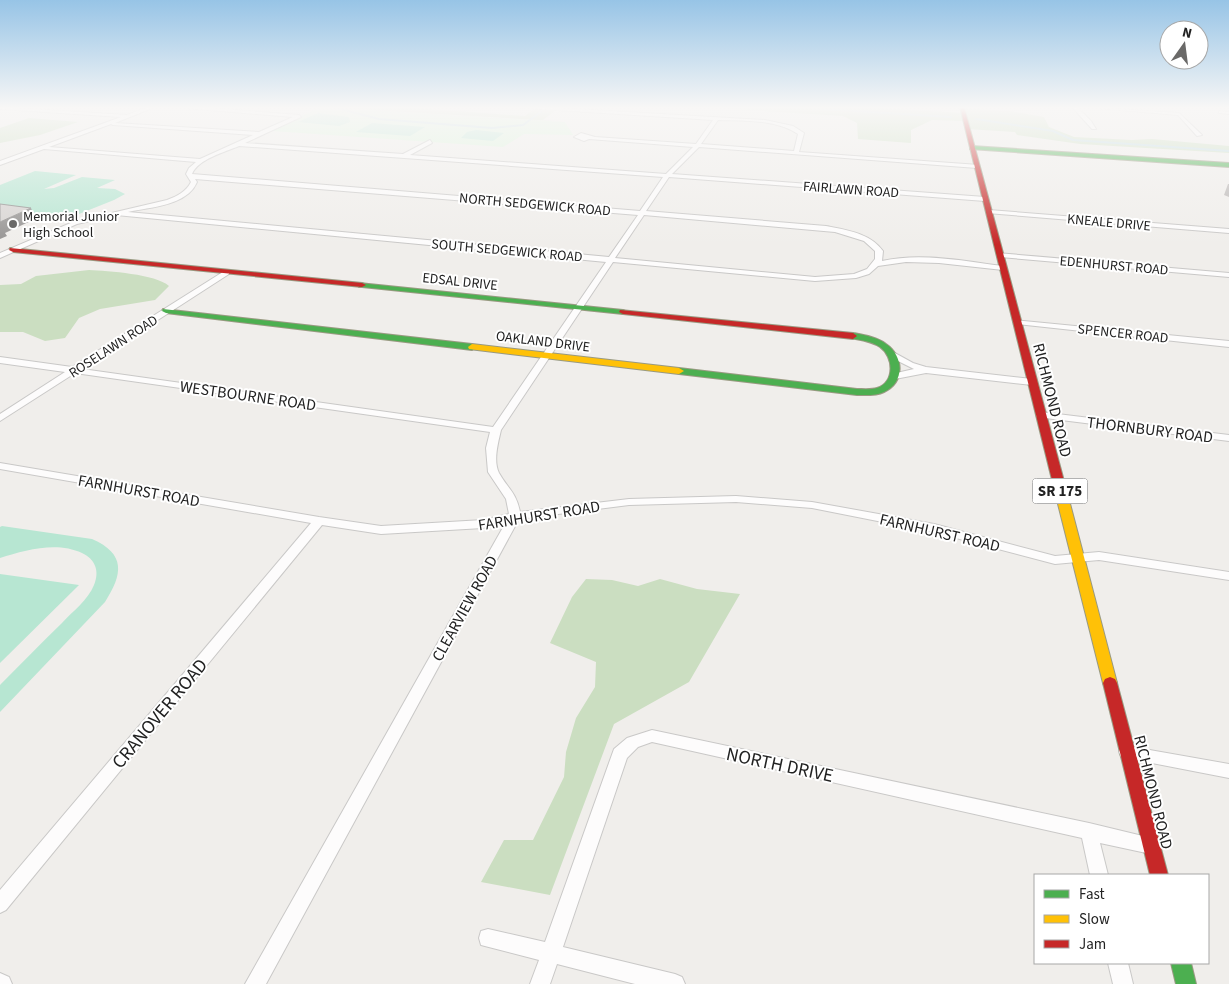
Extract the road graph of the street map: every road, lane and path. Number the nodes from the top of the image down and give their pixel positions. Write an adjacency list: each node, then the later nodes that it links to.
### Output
1 (28, 153): 12 (street)
2 (102, 153): 11 (street)
3 (219, 153): 11 (street)
4 (361, 153): 10 (street, FAIRLAWN ROAD)
5 (410, 153): 10 (street)
6 (690, 153): 15 (street)
7 (796, 153): 14 (street)
8 (973, 153): 14 (street, RICHMOND ROAD / SR 175)
9 (1046, 153): 13 (street)
10 (404, 156): 15 (street, FAIRLAWN ROAD)
11 (201, 161): 16 (street)
12 (0, 163)
13 (1229, 165)
14 (977, 166): 17 (street, RICHMOND ROAD / SR 175)
15 (667, 176): 17 (street, FAIRLAWN ROAD); 18 (street)
16 (191, 177): 18 (street, NORTH SEDGEWICK ROAD); 20 (street)
17 (985, 199): 19 (street, RICHMOND ROAD / SR 175)
18 (643, 212): 22 (street, NORTH SEDGEWICK ROAD); 27 (street)
19 (989, 212): 21 (street, KNEALE DRIVE); 24 (street, RICHMOND ROAD / SR 175)
20 (113, 213): 23 (street); 27 (street, SOUTH SEDGEWICK ROAD)
21 (1229, 231)
22 (876, 246): 26 (street, NORTH SEDGEWICK ROAD); 28 (street)
23 (13, 250): 25 (street); 30 (street, EDSAL DRIVE)
24 (1000, 255): 29 (street, RICHMOND ROAD / SR 175); 31 (street, EDENHURST ROAD)
25 (0, 256)
26 (914, 259): 28 (street, SOUTH SEDGEWICK ROAD); 29 (street)
27 (611, 260): 28 (street, SOUTH SEDGEWICK ROAD); 32 (street)
28 (875, 265)
29 (1003, 268): 34 (street, RICHMOND ROAD / SR 175)
30 (226, 272): 32 (street, EDSAL DRIVE); 33 (street, ROSELAWN ROAD)
31 (1229, 275)
32 (579, 308): 36 (street); 37 (street, EDSAL DRIVE)
33 (166, 311): 36 (street, OAKLAND DRIVE); 39 (street, ROSELAWN ROAD)
34 (1017, 322): 35 (street, SPENCER ROAD); 42 (street, RICHMOND ROAD / SR 175)
35 (1229, 344)
36 (547, 356): 41 (street, OAKLAND DRIVE); 45 (street)
37 (894, 358): 40 (street); 41 (street)
38 (0, 360): 39 (street, WESTBOURNE ROAD)
39 (76, 370): 44 (street, ROSELAWN ROAD); 45 (street, WESTBOURNE ROAD)
40 (926, 370): 41 (street); 42 (street)
41 (895, 376)
42 (1032, 382): 43 (street, RICHMOND ROAD / SR 175)
43 (1041, 416): 46 (street, THORNBURY ROAD); 50 (street, RICHMOND ROAD / SR 175)
44 (0, 418)
45 (496, 430): 48 (street)
46 (1229, 438)
47 (0, 466): 49 (street, FARNHURST ROAD)
48 (515, 516): 49 (street, FARNHURST ROAD); 50 (street, FARNHURST ROAD); 63 (street, CLEARVIEW ROAD)
49 (318, 521): 58 (street, CRANOVER ROAD)
50 (1077, 559): 51 (street, FARNHURST ROAD); 52 (street, RICHMOND ROAD / SR 175)
51 (1229, 576)
52 (1127, 752): 53 (street); 55 (street, RICHMOND ROAD / SR 175)
53 (1229, 771)
54 (1089, 831): 55 (street, NORTH DRIVE); 56 (street); 60 (street, NORTH DRIVE)
55 (1151, 846): 57 (street, RICHMOND ROAD / SR 175)
56 (1099, 874)
57 (1158, 874)
58 (0, 904)
59 (488, 938): 60 (street)
60 (550, 953): 64 (street, NORTH DRIVE); 65 (street)
61 (1118, 964): 66 (street)
62 (1181, 964): 67 (street)
63 (255, 984)
64 (540, 984)
65 (675, 984)
66 (1123, 984)
67 (1186, 984)

